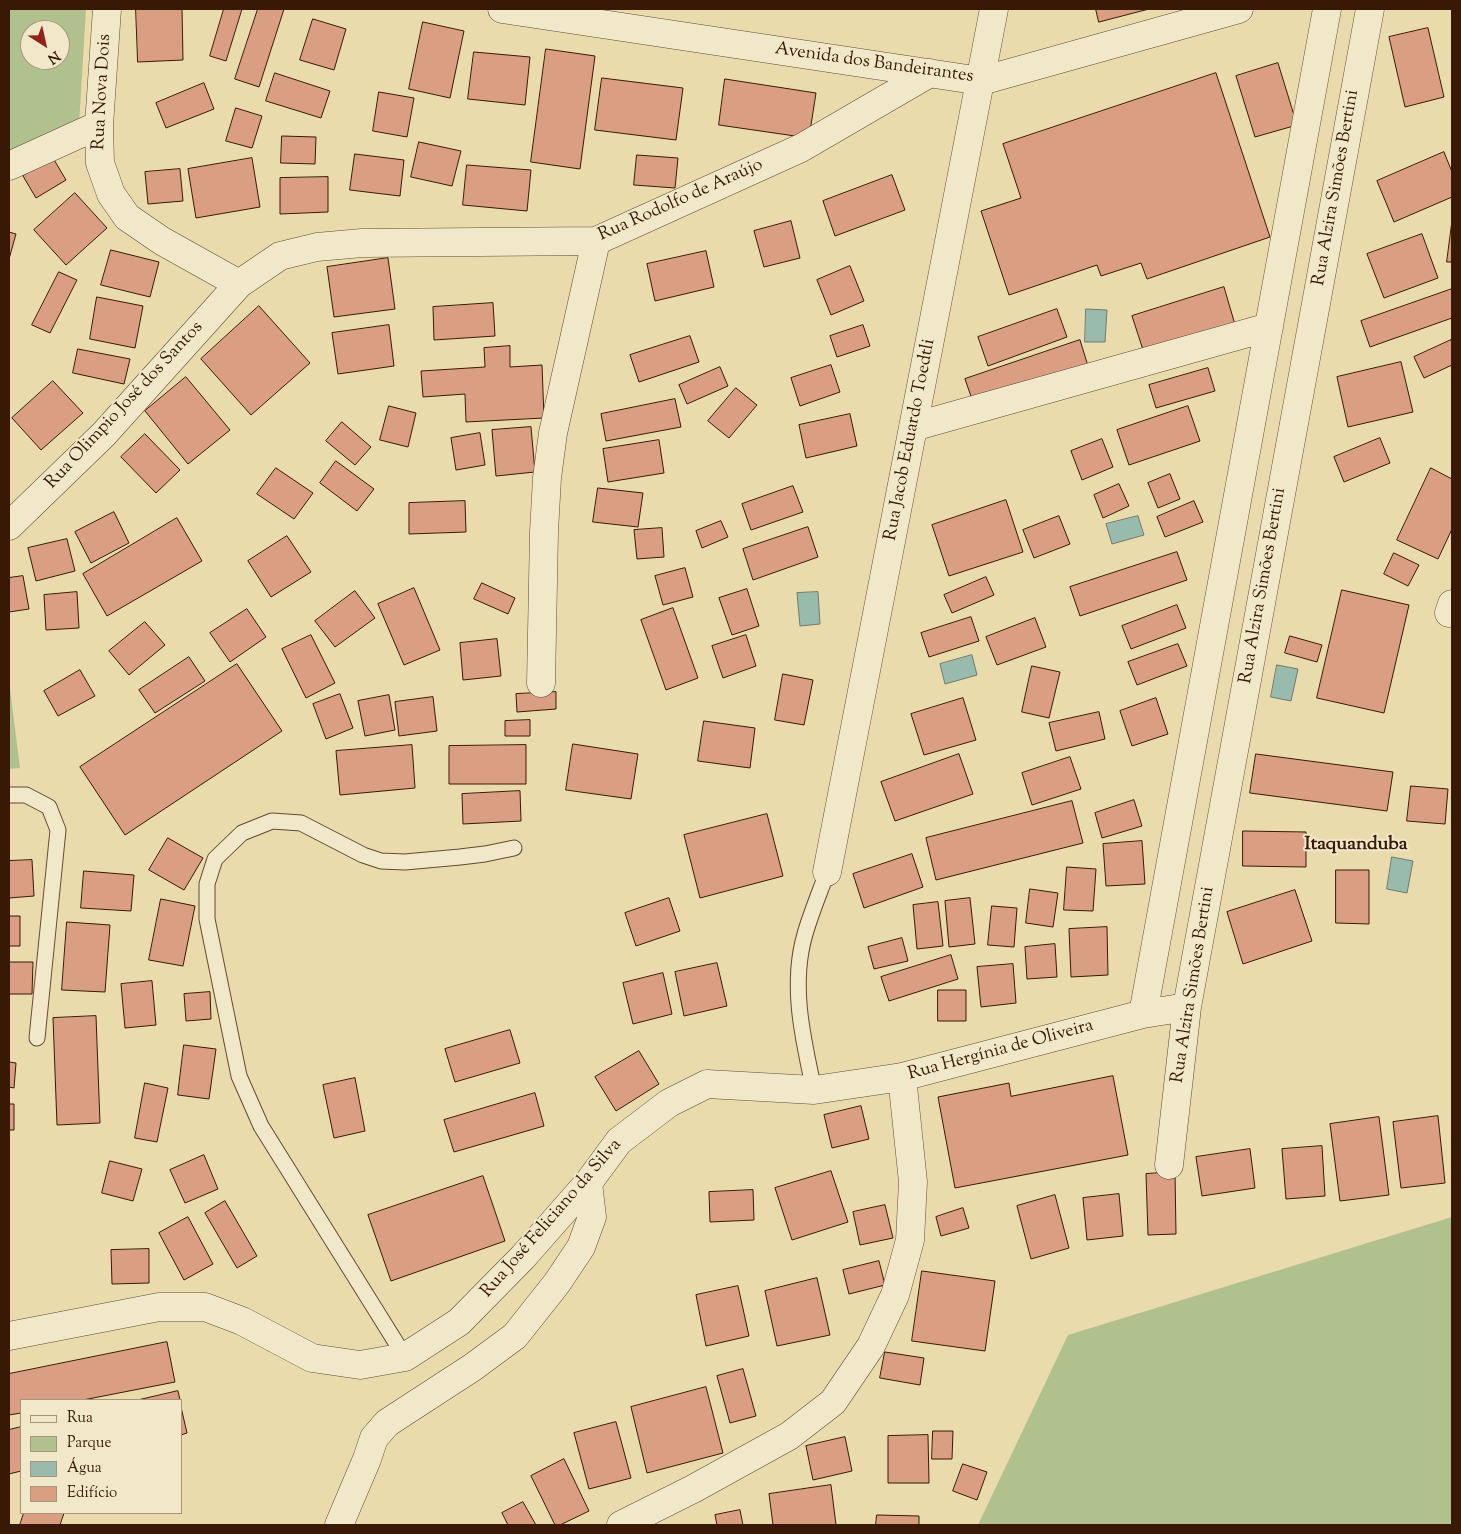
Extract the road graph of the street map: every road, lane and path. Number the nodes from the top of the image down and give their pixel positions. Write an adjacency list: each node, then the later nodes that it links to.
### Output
1 (107, 9): 9 (street, Rua Nova Dois)
2 (502, 9): 7 (street, Avenida dos Bandeirantes)
3 (994, 9): 8 (street, Rua Jacob Eduardo Toedtli)
4 (1239, 9): 8 (street, Avenida dos Bandeirantes)
5 (1327, 9): 13 (street)
6 (1370, 9): 20 (street, Rua Alzira Simões Bertini)
7 (930, 73): 8 (street, Avenida dos Bandeirantes); 11 (street, Rua Rodolfo de Araújo)
8 (980, 81): 14 (street, Rua Jacob Eduardo Toedtli)
9 (99, 125): 10 (street); 12 (street, Rua Nova Dois)
10 (9, 166)
11 (596, 240): 12 (street, Rua Rodolfo de Araújo); 16 (street)
12 (239, 284): 15 (street, Rua Olimpio José dos Santos)
13 (1269, 327): 14 (street); 21 (street)
14 (913, 427): 19 (street, Rua Jacob Eduardo Toedtli)
15 (9, 526)
16 (541, 683)
17 (9, 795): 22 (lane)
18 (514, 848): 28 (lane)
19 (827, 872): 24 (lane)
20 (1187, 1007): 21 (street, Rua Hergínia de Oliveira); 25 (street, Rua Alzira Simões Bertini)
21 (1143, 1014): 23 (street, Rua Hergínia de Oliveira)
22 (37, 1038)
23 (902, 1077): 24 (street, Rua Hergínia de Oliveira); 30 (street)
24 (814, 1090): 26 (street, Rua José Feliciano da Silva)
25 (1169, 1165)
26 (588, 1183): 28 (street, Rua José Feliciano da Silva); 29 (street)
27 (9, 1336): 28 (street, Rua José Feliciano da Silva)
28 (405, 1358)
29 (339, 1525)
30 (621, 1525)

